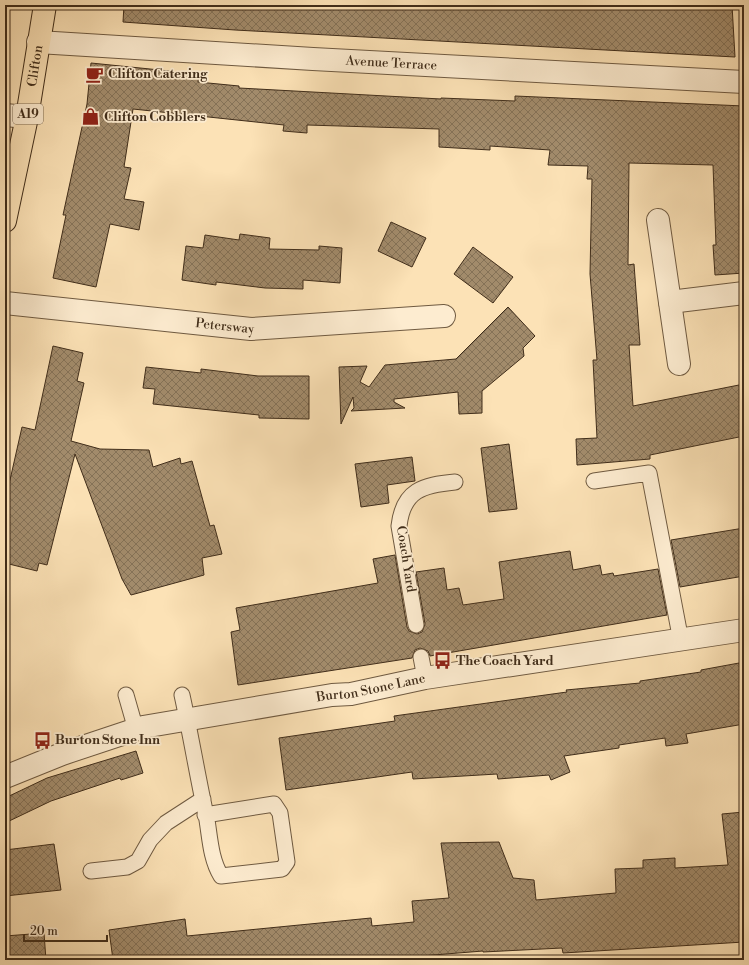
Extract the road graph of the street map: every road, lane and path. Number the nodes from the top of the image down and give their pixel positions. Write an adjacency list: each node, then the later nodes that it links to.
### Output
1 (45, 5): 2 (main road, Clifton / A19)
2 (38, 42): 3 (street, Avenue Terrace); 5 (main road, Clifton / A19)
3 (744, 82)
4 (5, 115): 5 (street)
5 (27, 117): 7 (main road, Clifton / A19)
6 (658, 220): 9 (street)
7 (5, 222)
8 (744, 293): 9 (street)
9 (670, 302): 12 (street)
10 (5, 303): 11 (street, Petersway)
11 (444, 316)
12 (679, 364)
13 (594, 481): 17 (lane)
14 (455, 482): 15 (lane, Coach Yard)
15 (416, 624)
16 (744, 630): 17 (street, Burton Stone Lane)
17 (681, 641): 19 (street, Burton Stone Lane)
18 (422, 657): 19 (lane)
19 (425, 678): 22 (street, Burton Stone Lane)
20 (126, 695): 23 (lane)
21 (182, 695): 22 (lane)
22 (187, 720): 23 (street, Burton Stone Lane); 25 (lane)
23 (136, 730): 24 (street, Burton Stone Lane)
24 (5, 777)
25 (202, 799): 26 (lane); 27 (lane)
26 (205, 815): 26 (lane)
27 (91, 871)

